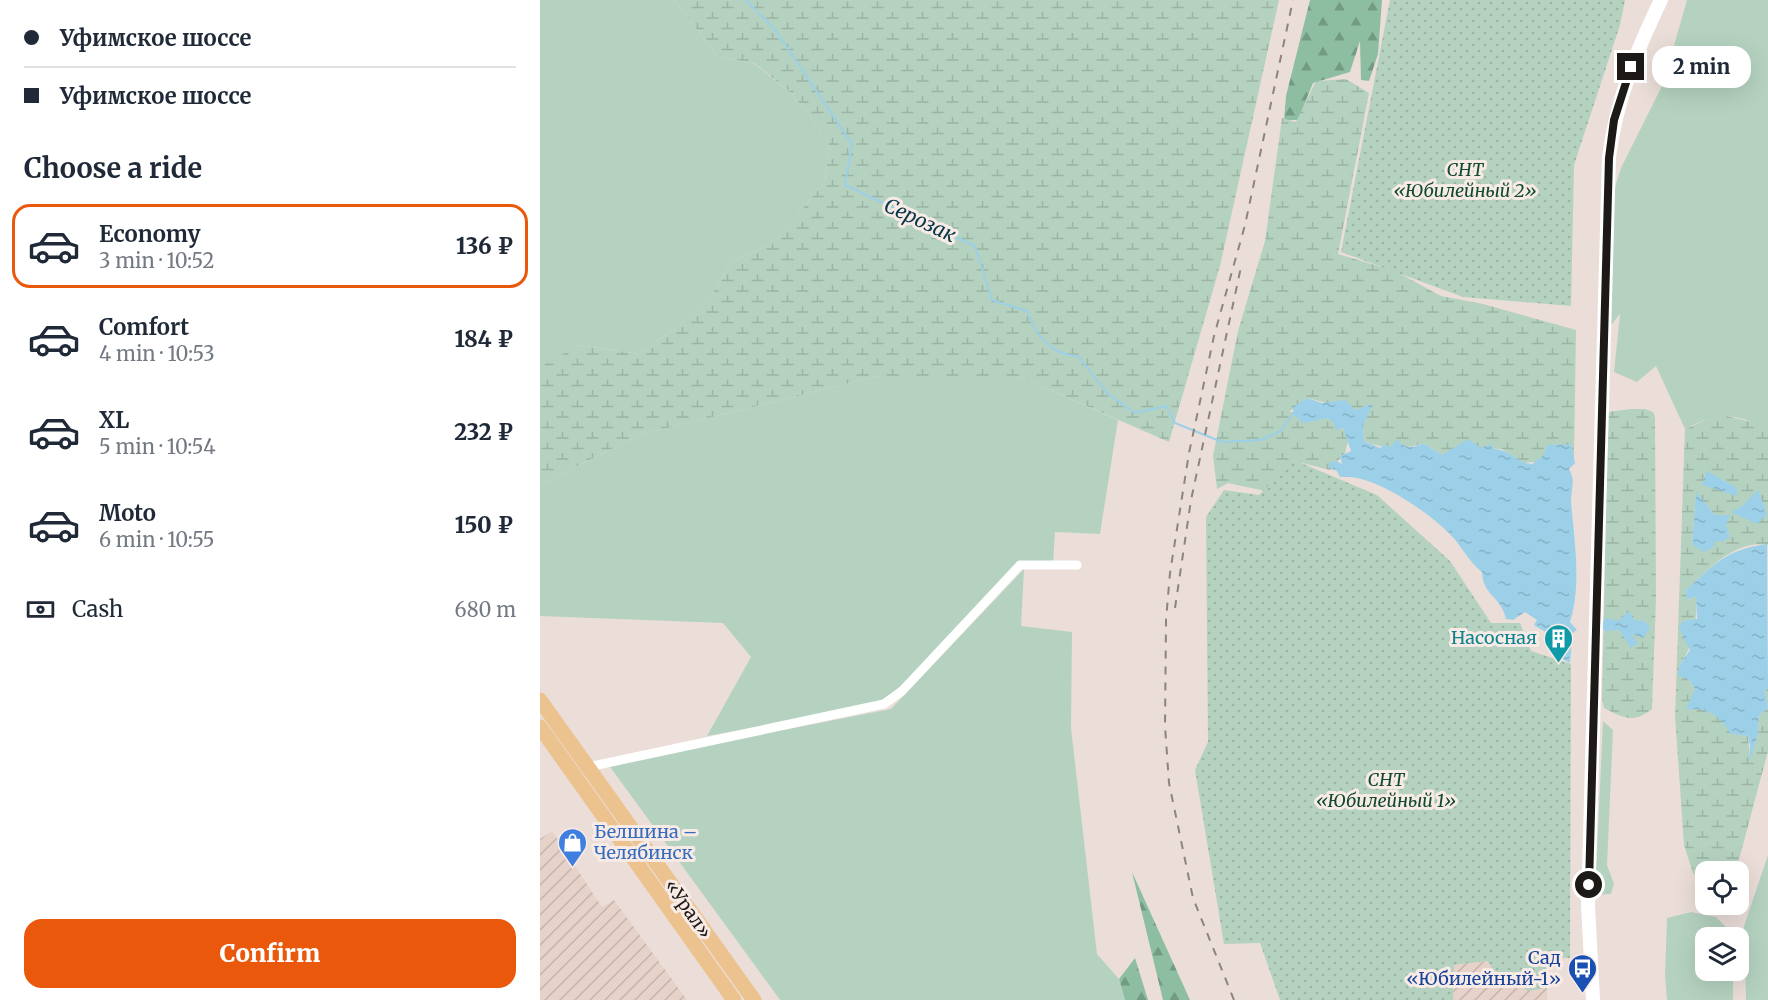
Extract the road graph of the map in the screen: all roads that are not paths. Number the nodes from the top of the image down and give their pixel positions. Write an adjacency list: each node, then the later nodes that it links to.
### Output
1 (1661, 0): 8 (main road)
2 (1077, 565): 5 (street)
3 (540, 700): 5 (main road, «Урал»)
4 (540, 727): 6 (main road, «Урал»)
5 (588, 767): 7 (main road, «Урал»)
6 (734, 1000)
7 (754, 1000)
8 (1593, 1000)

